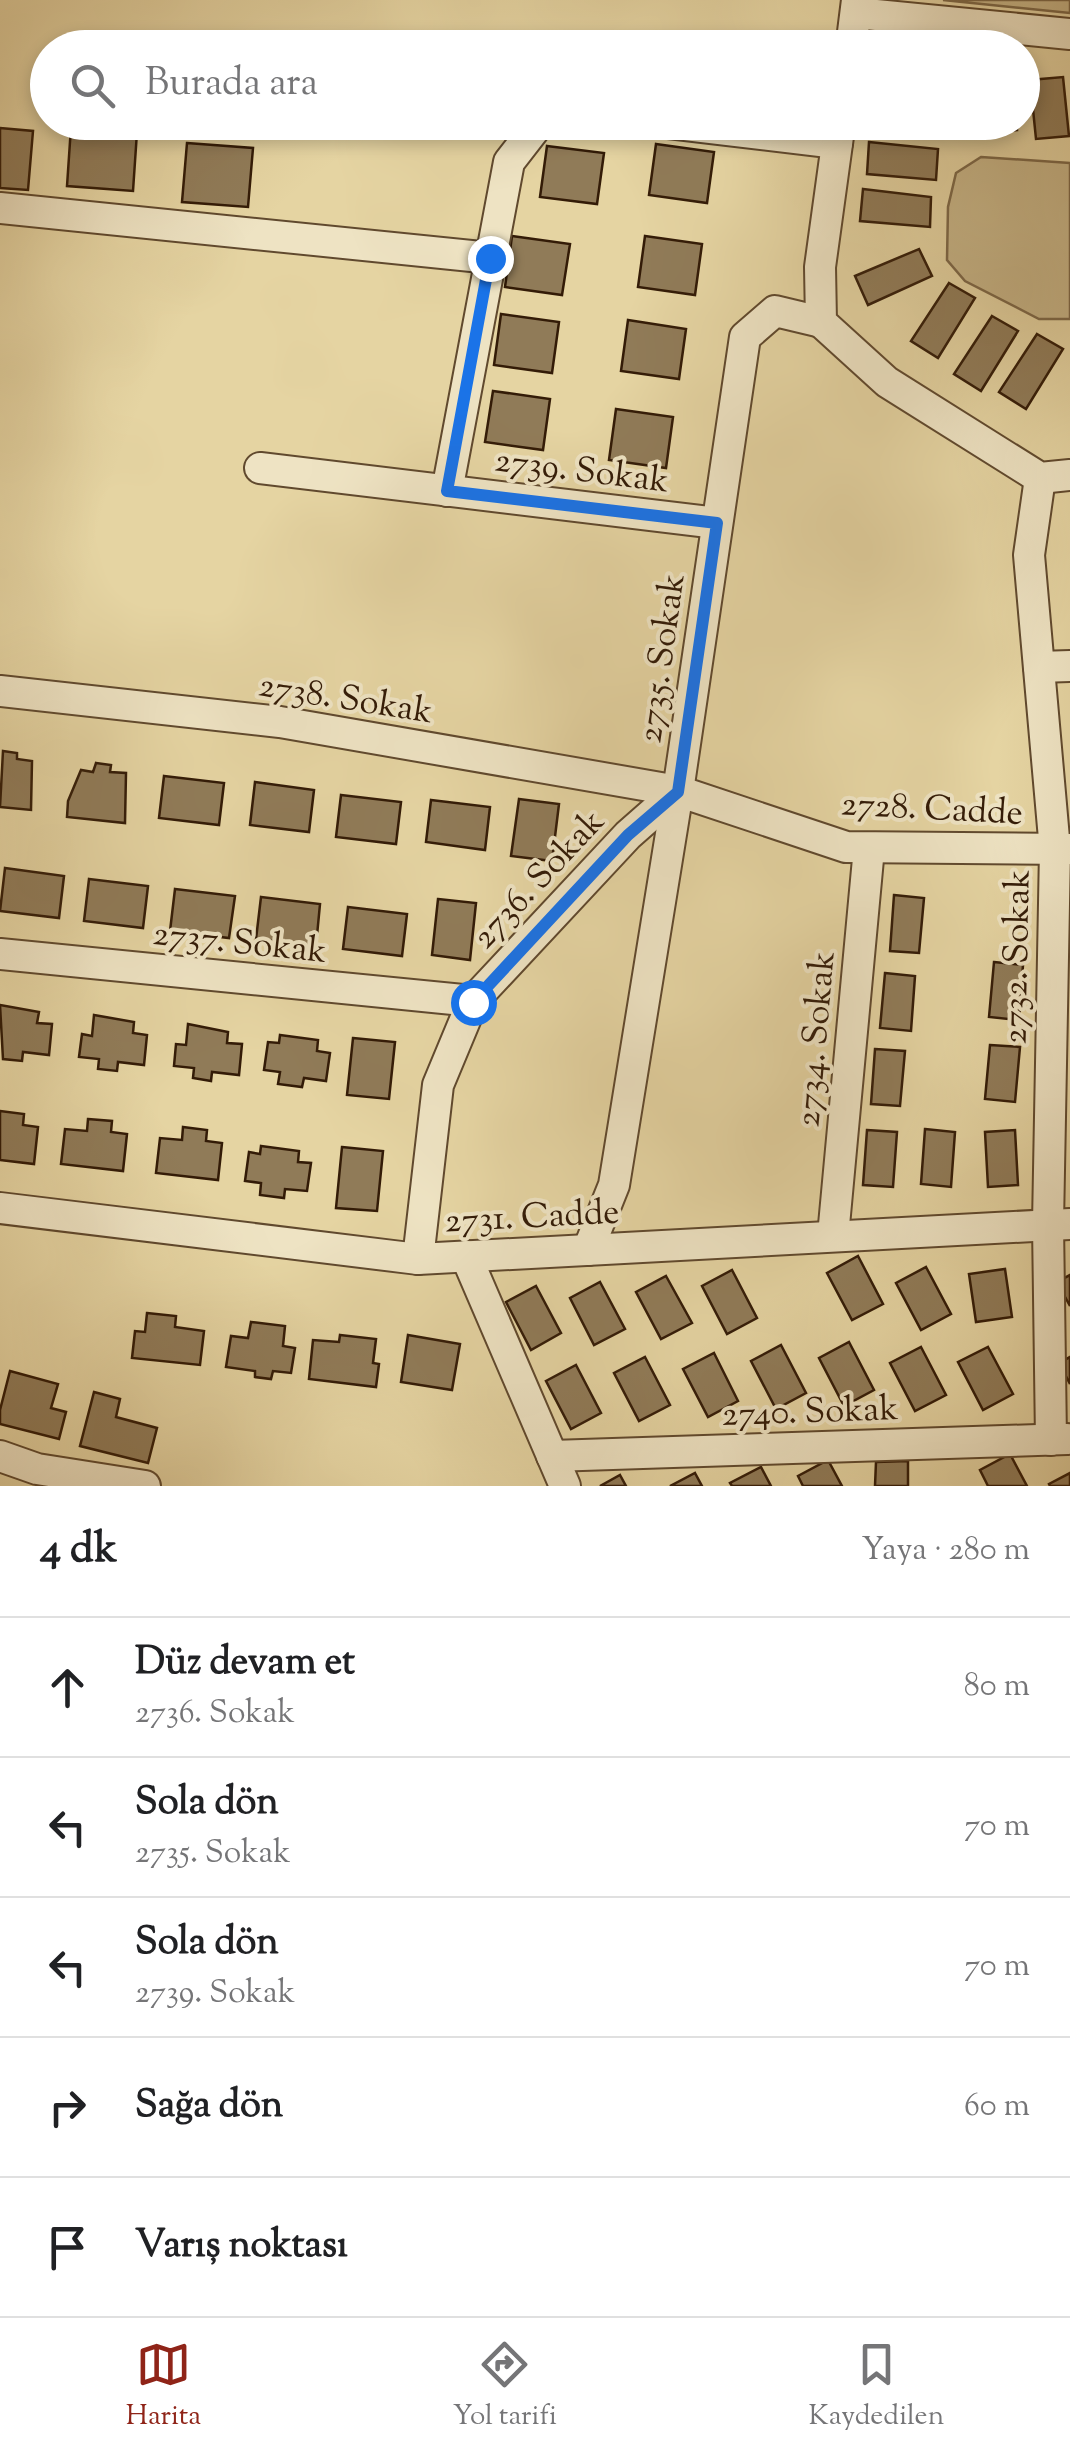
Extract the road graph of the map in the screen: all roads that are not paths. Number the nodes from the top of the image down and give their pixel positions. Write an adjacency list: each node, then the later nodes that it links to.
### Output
1 (856, 7): 2 (street)
2 (1038, 30)
3 (1040, 30): 4 (street)
4 (1070, 34)
5 (526, 140): 8 (street)
6 (838, 140): 9 (street)
7 (0, 208): 8 (street)
8 (490, 258): 12 (street)
9 (821, 322): 11 (street); 13 (street, 2735. Sokak)
10 (260, 468): 12 (street, 2739. Sokak)
11 (1055, 477): 15 (street, 2732. Sokak)
12 (447, 491): 13 (street, 2739. Sokak)
13 (717, 523): 17 (street, 2735. Sokak)
14 (1070, 666): 15 (street)
15 (1038, 667): 19 (street, 2732. Sokak)
16 (0, 691): 17 (street, 2738. Sokak)
17 (678, 792): 18 (street, 2728. Cadde); 21 (street, 2736. Sokak); 26 (street, 2735. Sokak)
18 (869, 848): 19 (street, 2728. Cadde); 25 (street, 2734. Sokak)
19 (1062, 860): 22 (street, 2732. Sokak)
20 (0, 954): 21 (street, 2737. Sokak)
21 (473, 1002): 28 (street, 2736. Sokak)
22 (1061, 1014): 24 (street, 2732. Sokak)
23 (0, 1208): 28 (street, 2731. Cadde)
24 (1059, 1224): 25 (street, 2731. Cadde); 29 (street, 2732. Sokak)
25 (833, 1236): 26 (street, 2731. Cadde)
26 (588, 1250): 27 (street, 2731. Cadde)
27 (466, 1256): 28 (street, 2731. Cadde); 31 (street)
28 (418, 1259)
29 (1060, 1439): 31 (street, 2740. Sokak)
30 (0, 1456): 32 (street)
31 (552, 1456): 33 (street)
32 (145, 1486)
33 (565, 1486)

